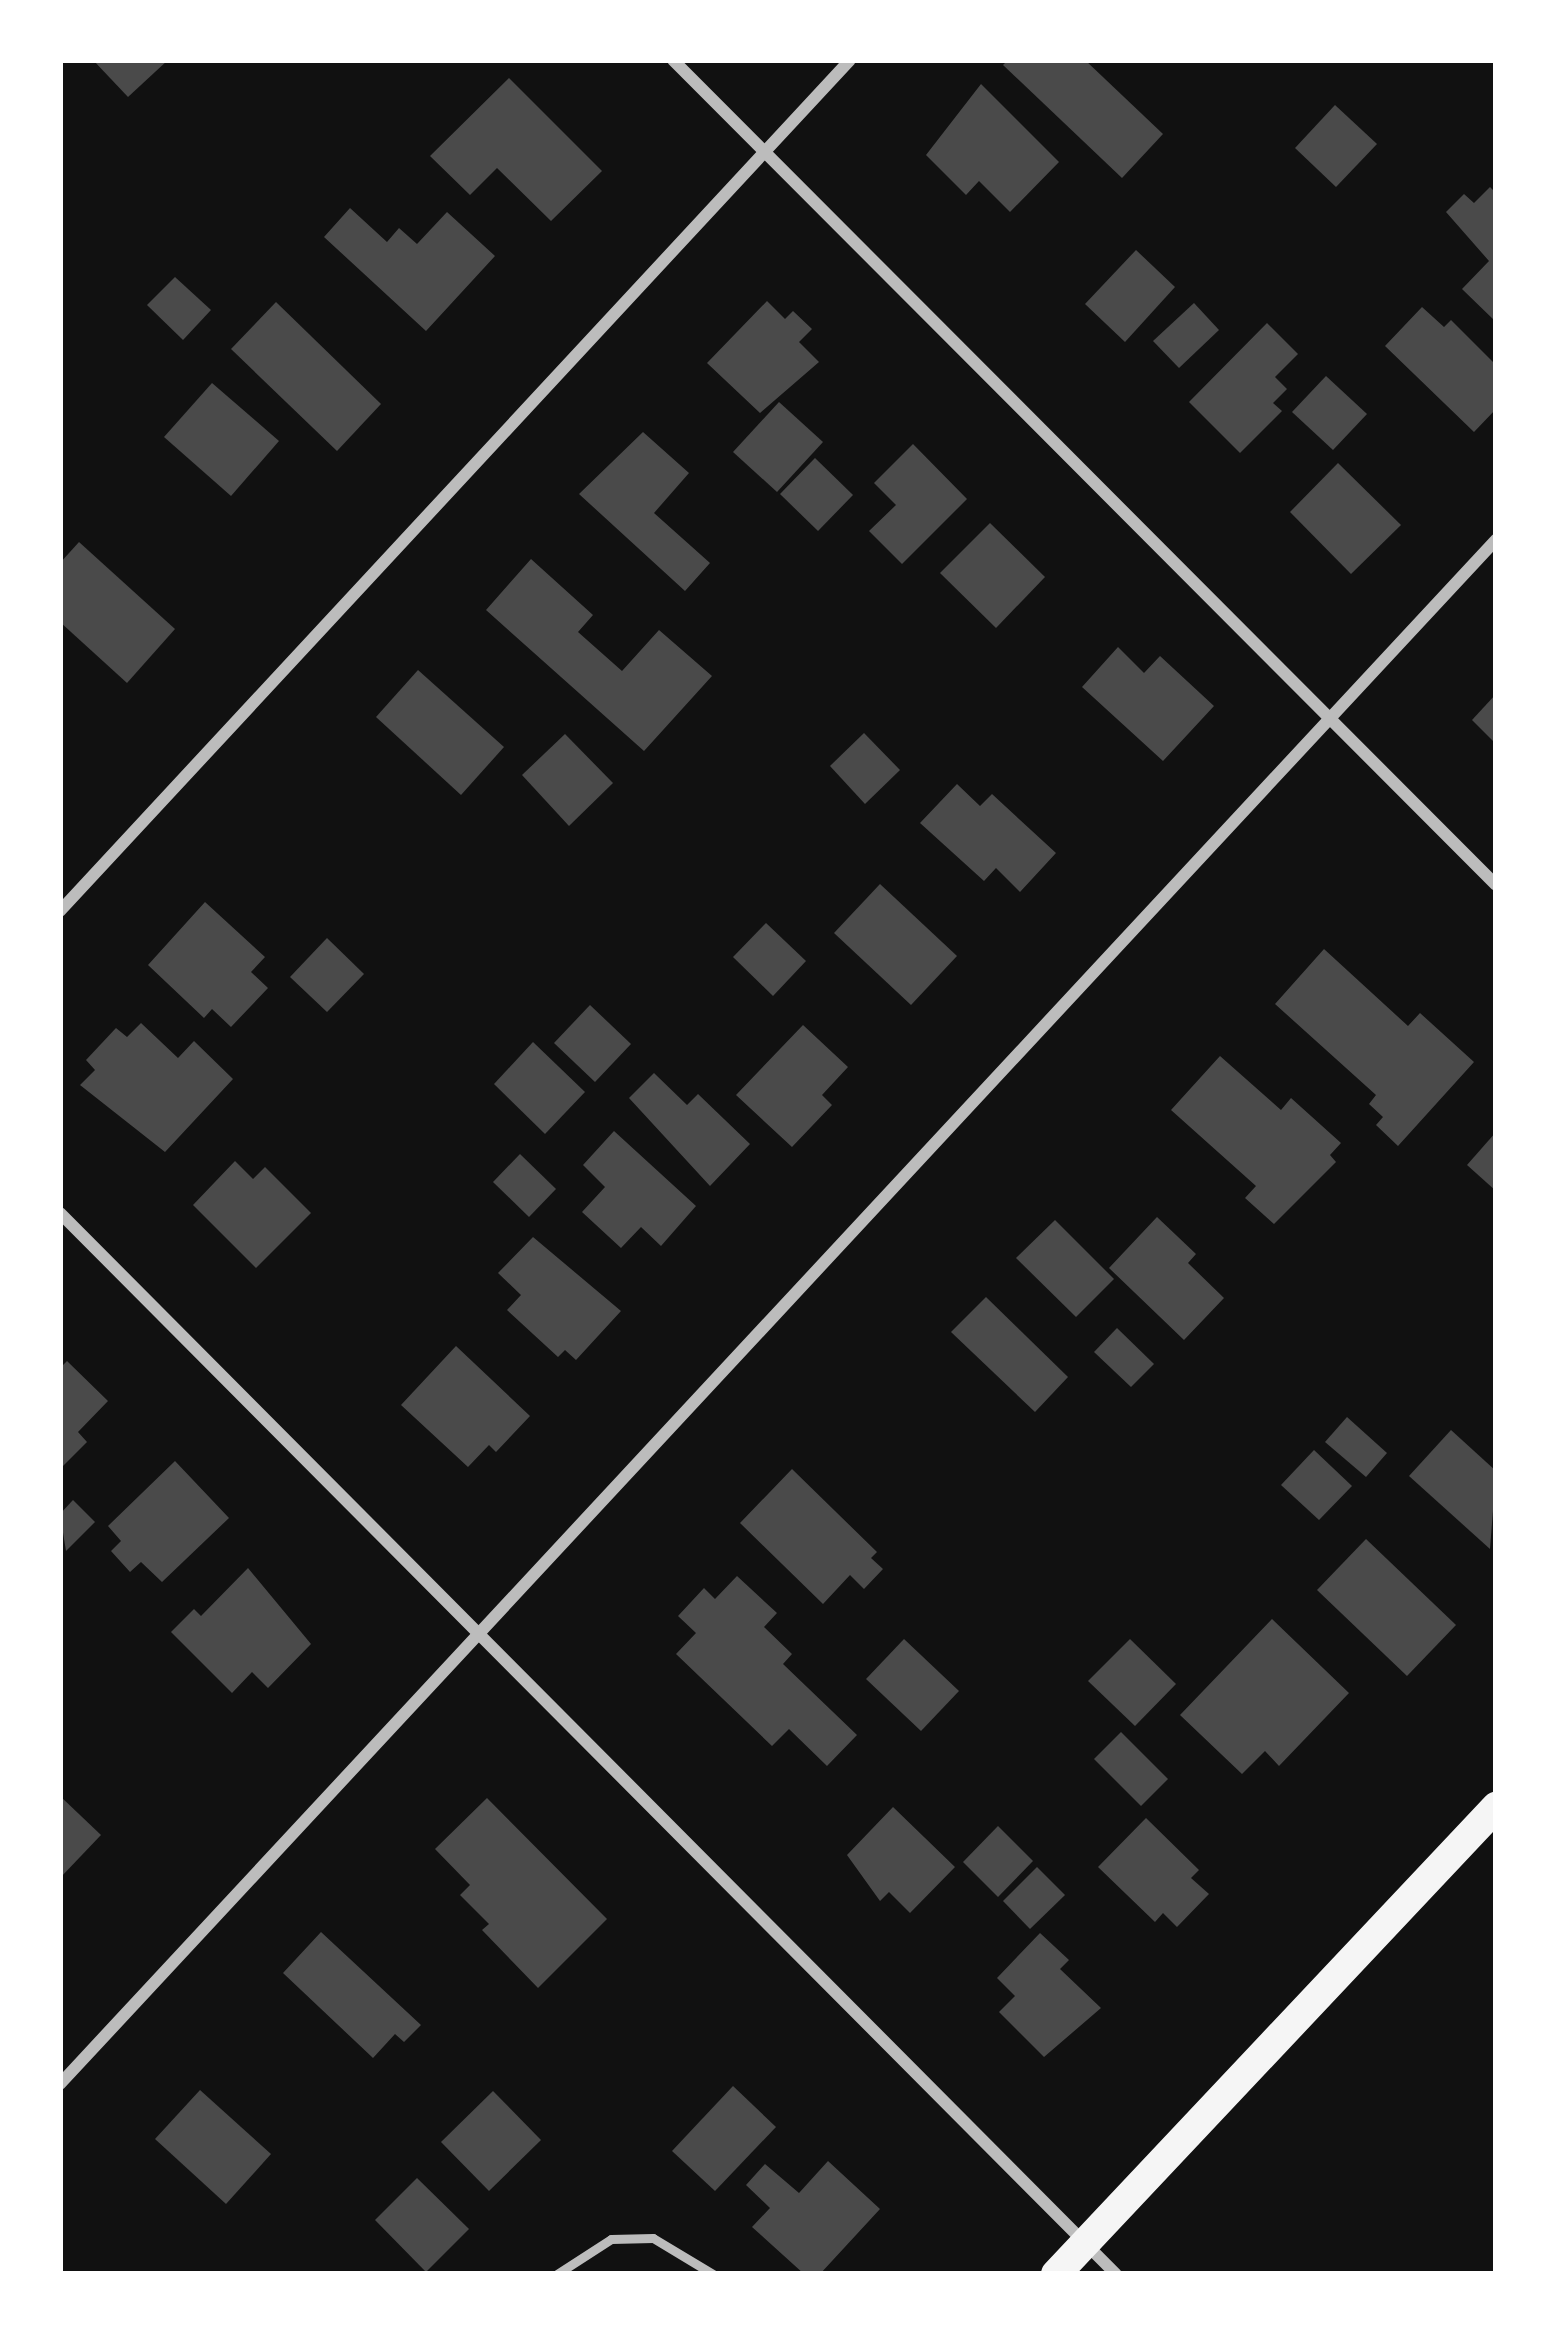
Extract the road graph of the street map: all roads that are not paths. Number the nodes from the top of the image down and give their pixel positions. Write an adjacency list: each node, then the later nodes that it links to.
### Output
1 (673, 60): 3 (street)
2 (850, 60): 3 (street)
3 (765, 152): 5 (street); 7 (street)
4 (1496, 540): 5 (street)
5 (1330, 718): 6 (street); 9 (street)
6 (1496, 885)
7 (60, 911)
8 (60, 1213): 9 (street)
9 (477, 1635): 11 (street); 12 (street)
10 (1496, 1807): 12 (main road)
11 (60, 2084)
12 (1085, 2244): 15 (main road); 16 (street)
13 (556, 2274): 14 (lane)
14 (713, 2274)
15 (1056, 2274)
16 (1116, 2274)

